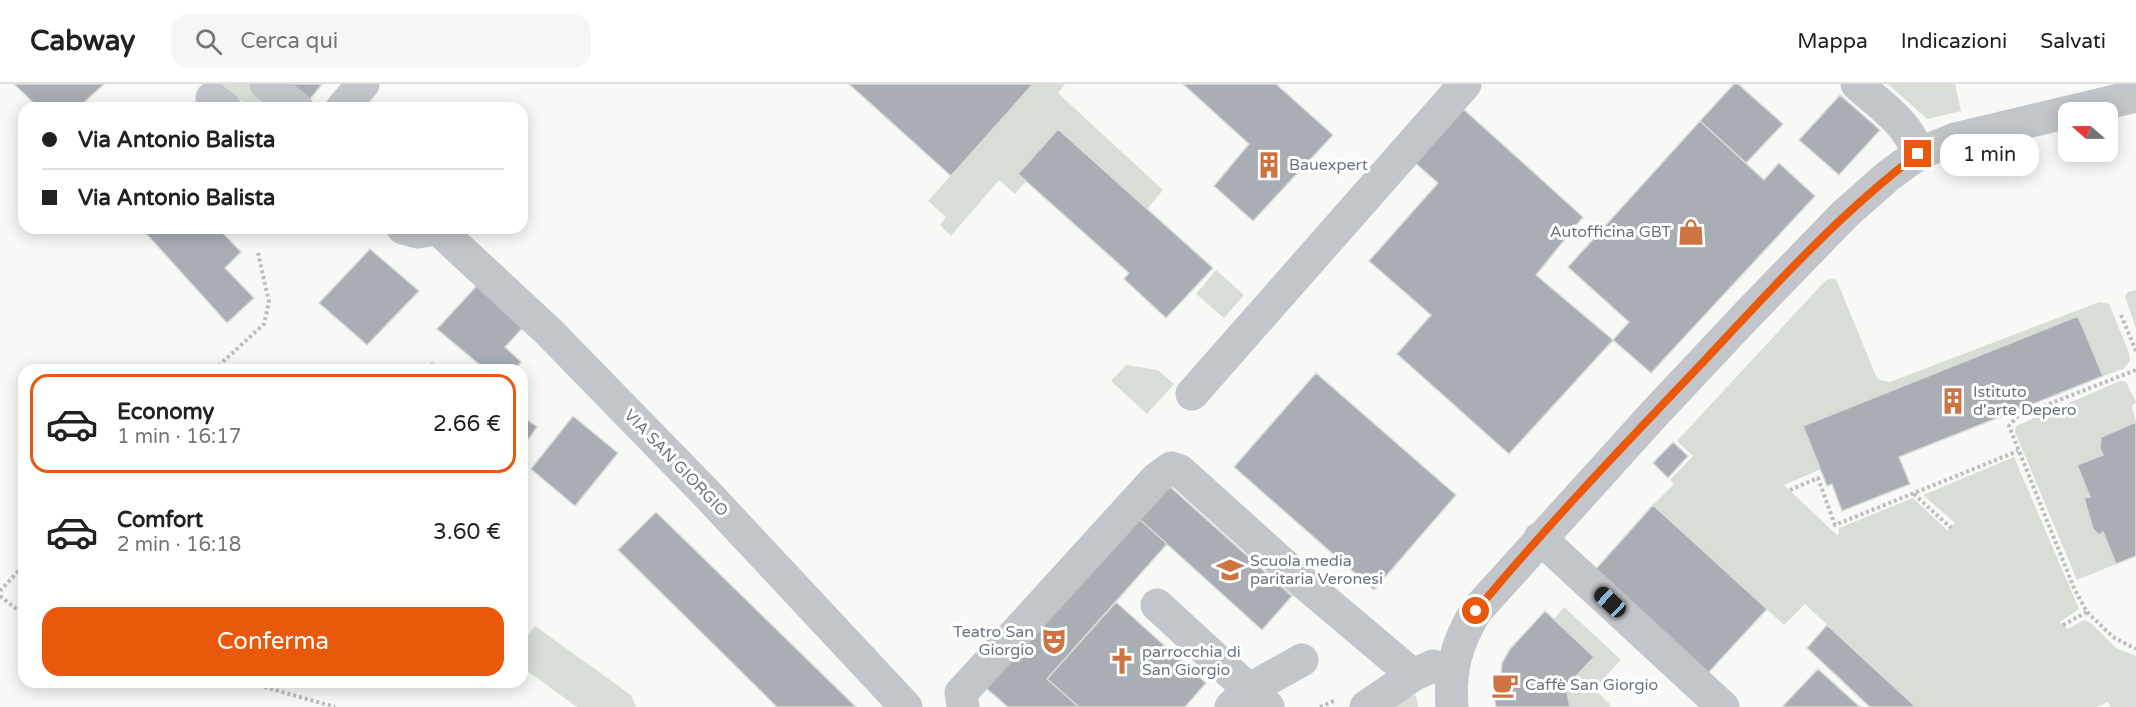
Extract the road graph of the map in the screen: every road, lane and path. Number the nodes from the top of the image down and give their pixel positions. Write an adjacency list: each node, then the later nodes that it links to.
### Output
1 (266, 84): 6 (street)
2 (363, 84): 7 (street)
3 (1465, 84): 15 (street)
4 (1857, 84): 8 (street)
5 (2136, 96): 8 (street)
6 (289, 102)
7 (347, 102)
8 (1918, 154): 20 (street)
9 (443, 234): 35 (street, VIA SAN GIORGIO)
10 (258, 253): 13 (path)
11 (2121, 315): 12 (path)
12 (2136, 351)
13 (221, 364)
14 (2136, 370): 16 (path)
15 (1192, 394)
16 (2018, 451): 18 (path); 26 (path)
17 (1790, 490): 18 (path)
18 (1914, 494): 19 (path)
19 (1951, 528)
20 (1540, 538): 29 (street); 39 (street)
21 (18, 572): 22 (path)
22 (0, 591)
23 (0, 596): 25 (path)
24 (1157, 605): 33 (street)
25 (18, 610)
26 (2087, 612): 27 (path); 28 (path)
27 (2063, 625)
28 (2136, 649)
29 (1454, 656): 31 (street); 38 (street)
30 (1302, 660): 33 (street)
31 (1413, 675): 36 (street); 37 (street)
32 (268, 688): 34 (path)
33 (1250, 701)
34 (334, 707)
35 (906, 707)
36 (963, 707)
37 (1366, 707)
38 (1452, 707)
39 (1723, 707)

